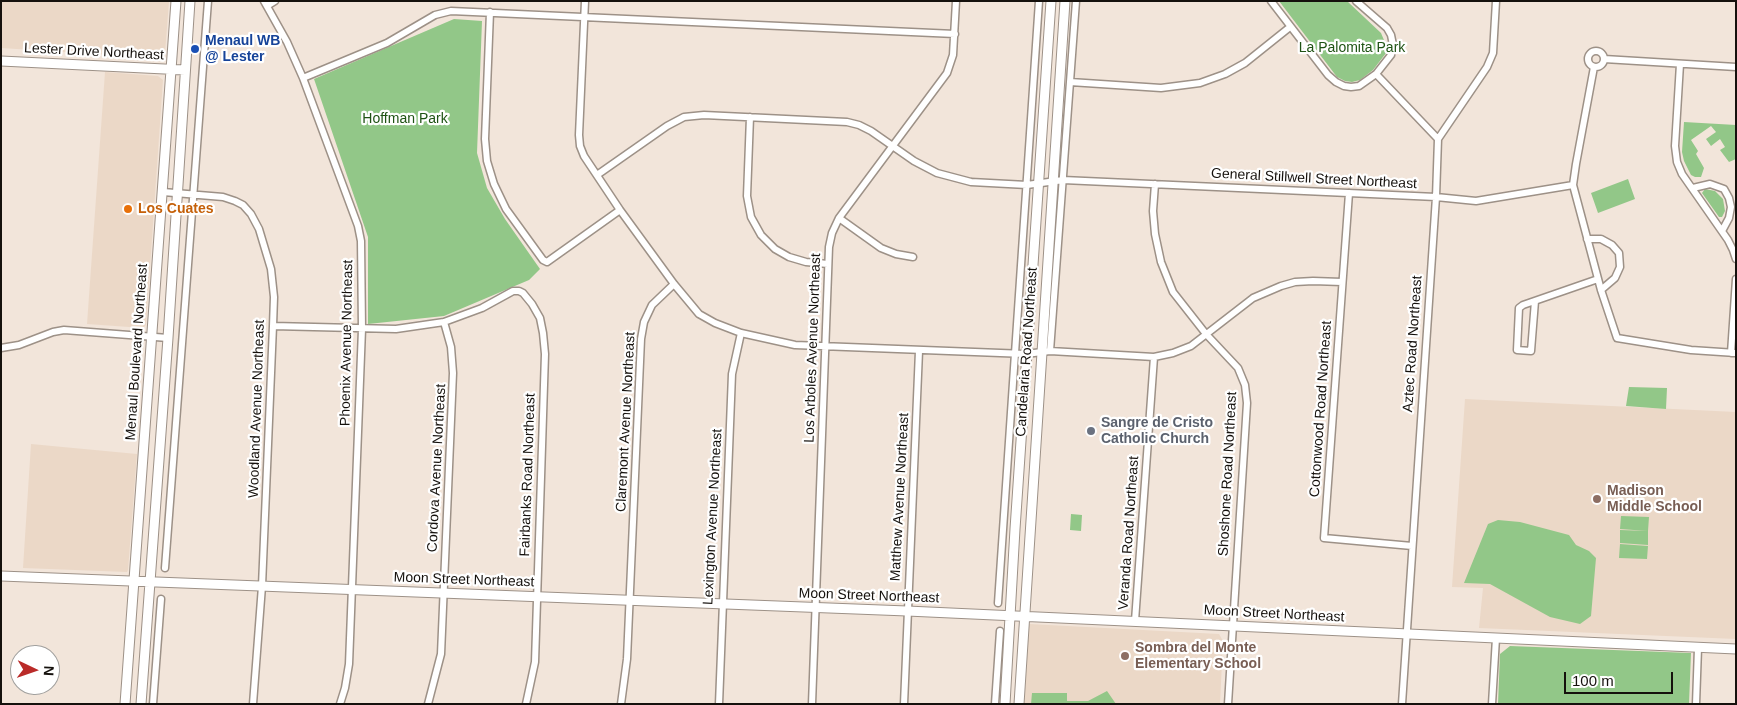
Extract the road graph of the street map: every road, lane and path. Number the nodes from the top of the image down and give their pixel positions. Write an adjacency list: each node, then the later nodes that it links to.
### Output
1 (176, 1): 24 (main road, Menaul Boulevard Northeast)
2 (190, 1): 25 (main road)
3 (208, 1): 42 (street)
4 (274, 1): 14 (street)
5 (585, 1): 16 (street)
6 (956, 1): 18 (street, Los Arboles Avenue Northeast)
7 (1039, 1): 37 (street)
8 (1051, 1): 34 (main road, Candelaria Road Northeast)
9 (1065, 1): 35 (main road, Candelaria Road Northeast)
10 (1076, 1): 28 (street)
11 (1271, 1): 17 (street)
12 (1356, 1): 26 (street)
13 (1496, 1): 30 (street)
14 (265, 4): 27 (street, Phoenix Avenue Northeast)
15 (490, 12): 16 (street); 27 (street); 45 (street)
16 (584, 17): 18 (street); 32 (street)
17 (1290, 27): 26 (street); 28 (street)
18 (954, 34): 31 (street, Los Arboles Avenue Northeast)
19 (1604, 59): 21 (street); 22 (street); 22 (street)
20 (1, 61): 24 (main road, Lester Drive Northeast)
21 (1680, 64): 23 (street); 39 (street)
22 (1594, 67): 38 (street)
23 (1736, 67)
24 (171, 69): 25 (main road, Lester Drive Northeast); 40 (main road, Menaul Boulevard Northeast)
25 (185, 70): 41 (main road)
26 (1376, 74): 30 (street)
27 (302, 78): 60 (street, Phoenix Avenue Northeast)
28 (1070, 82): 33 (street)
29 (750, 117): 31 (street, General Stillwell Street Northeast); 32 (street, General Stillwell Street Northeast); 51 (street)
30 (1438, 139): 44 (street, Aztec Road Northeast)
31 (894, 147): 37 (street, General Stillwell Street Northeast); 46 (street, Los Arboles Avenue Northeast)
32 (597, 175): 45 (street)
33 (1063, 180): 35 (street, General Stillwell Street Northeast); 36 (street, General Stillwell Street Northeast); 68 (street)
34 (1038, 182): 35 (street, General Stillwell Street Northeast); 37 (street, General Stillwell Street Northeast); 71 (main road, Candelaria Road Northeast)
35 (1053, 182): 68 (main road, Candelaria Road Northeast)
36 (1155, 184): 43 (street, General Stillwell Street Northeast); 62 (street, Shoshone Road Northeast)
37 (1027, 185): 70 (street)
38 (1573, 186): 44 (street, General Stillwell Street Northeast); 48 (street)
39 (1693, 188): 47 (street); 47 (street)
40 (163, 192): 41 (street, Woodland Avenue Northeast); 63 (main road, Menaul Boulevard Northeast)
41 (178, 193): 42 (street, Woodland Avenue Northeast); 64 (main road)
42 (194, 193): 59 (street, Woodland Avenue Northeast); 74 (street)
43 (1348, 194): 44 (street, General Stillwell Street Northeast); 54 (street, Cottonwood Road Northeast)
44 (1436, 197): 73 (street, Aztec Road Northeast)
45 (620, 210): 55 (street)
46 (839, 218): 49 (street); 51 (street, Los Arboles Avenue Northeast)
47 (1722, 231): 50 (street)
48 (1586, 239): 52 (street); 56 (street)
49 (913, 257)
50 (1736, 260)
51 (828, 264): 65 (street, Los Arboles Avenue Northeast)
52 (1598, 279): 56 (street); 57 (street)
53 (1736, 279): 69 (street)
54 (1342, 282): 62 (street); 73 (street, Cottonwood Road Northeast)
55 (674, 284): 61 (street); 83 (street, Claremont Avenue Northeast)
56 (1601, 290): 69 (street)
57 (1535, 301): 57 (street)
58 (444, 322): 60 (street); 80 (street, Cordova Avenue Northeast); 81 (street, Fairbanks Road Northeast)
59 (273, 326): 60 (street); 78 (street, Woodland Avenue Northeast)
60 (362, 329): 79 (street, Phoenix Avenue Northeast)
61 (741, 333): 65 (street); 85 (street, Lexington Avenue Northeast)
62 (1206, 334): 72 (street); 91 (street, Shoshone Road Northeast)
63 (152, 337): 64 (street); 66 (street); 76 (main road, Menaul Boulevard Northeast)
64 (168, 338): 77 (main road)
65 (824, 347): 67 (street); 86 (street, Los Arboles Avenue Northeast)
66 (1, 348)
67 (919, 351): 70 (street); 87 (street, Matthew Avenue Northeast)
68 (1046, 351): 71 (street); 72 (street); 89 (main road, Candelaria Road Northeast)
69 (1733, 353)
70 (1014, 354): 71 (street); 84 (street)
71 (1026, 354): 88 (main road, Candelaria Road Northeast)
72 (1154, 358): 90 (street, Veranda Road Northeast)
73 (1412, 546): 93 (street, Aztec Road Northeast)
74 (165, 568)
75 (1, 576): 76 (main road, Moon Street Northeast)
76 (134, 581): 77 (main road, Moon Street Northeast); 97 (main road, Menaul Boulevard Northeast)
77 (150, 582): 78 (main road, Moon Street Northeast); 98 (main road)
78 (262, 586): 79 (main road, Moon Street Northeast); 100 (street, Woodland Avenue Northeast)
79 (352, 590): 80 (main road, Moon Street Northeast); 101 (street, Phoenix Avenue Northeast)
80 (444, 593): 81 (main road, Moon Street Northeast); 102 (street, Cordova Avenue Northeast)
81 (536, 597): 83 (main road, Moon Street Northeast); 103 (street, Fairbanks Road Northeast)
82 (161, 599): 99 (street)
83 (629, 600): 85 (main road, Moon Street Northeast); 104 (street, Claremont Avenue Northeast)
84 (998, 603)
85 (722, 604): 86 (main road, Moon Street Northeast); 105 (street, Lexington Avenue Northeast)
86 (816, 608): 87 (main road, Moon Street Northeast); 106 (street, Los Arboles Avenue Northeast)
87 (908, 611): 88 (main road, Moon Street Northeast); 107 (street, Matthew Avenue Northeast)
88 (1011, 616): 89 (main road, Moon Street Northeast); 109 (main road, Candelaria Road Northeast)
89 (1025, 616): 90 (main road, Moon Street Northeast); 110 (main road, Candelaria Road Northeast)
90 (1135, 621): 91 (main road, Moon Street Northeast)
91 (1232, 626): 93 (main road, Moon Street Northeast); 111 (street, Shoshone Road Northeast)
92 (1000, 631): 108 (street)
93 (1406, 634): 94 (main road, Moon Street Northeast); 112 (street, Aztec Road Northeast)
94 (1496, 638): 95 (main road, Moon Street Northeast); 113 (street)
95 (1698, 648): 96 (main road, Moon Street Northeast); 114 (street)
96 (1736, 649)
97 (125, 704)
98 (141, 704)
99 (153, 704)
100 (254, 704)
101 (340, 704)
102 (428, 704)
103 (526, 704)
104 (621, 704)
105 (719, 704)
106 (812, 704)
107 (904, 704)
108 (995, 704)
109 (1005, 704)
110 (1019, 704)
111 (1228, 704)
112 (1402, 704)
113 (1492, 704)
114 (1696, 704)

